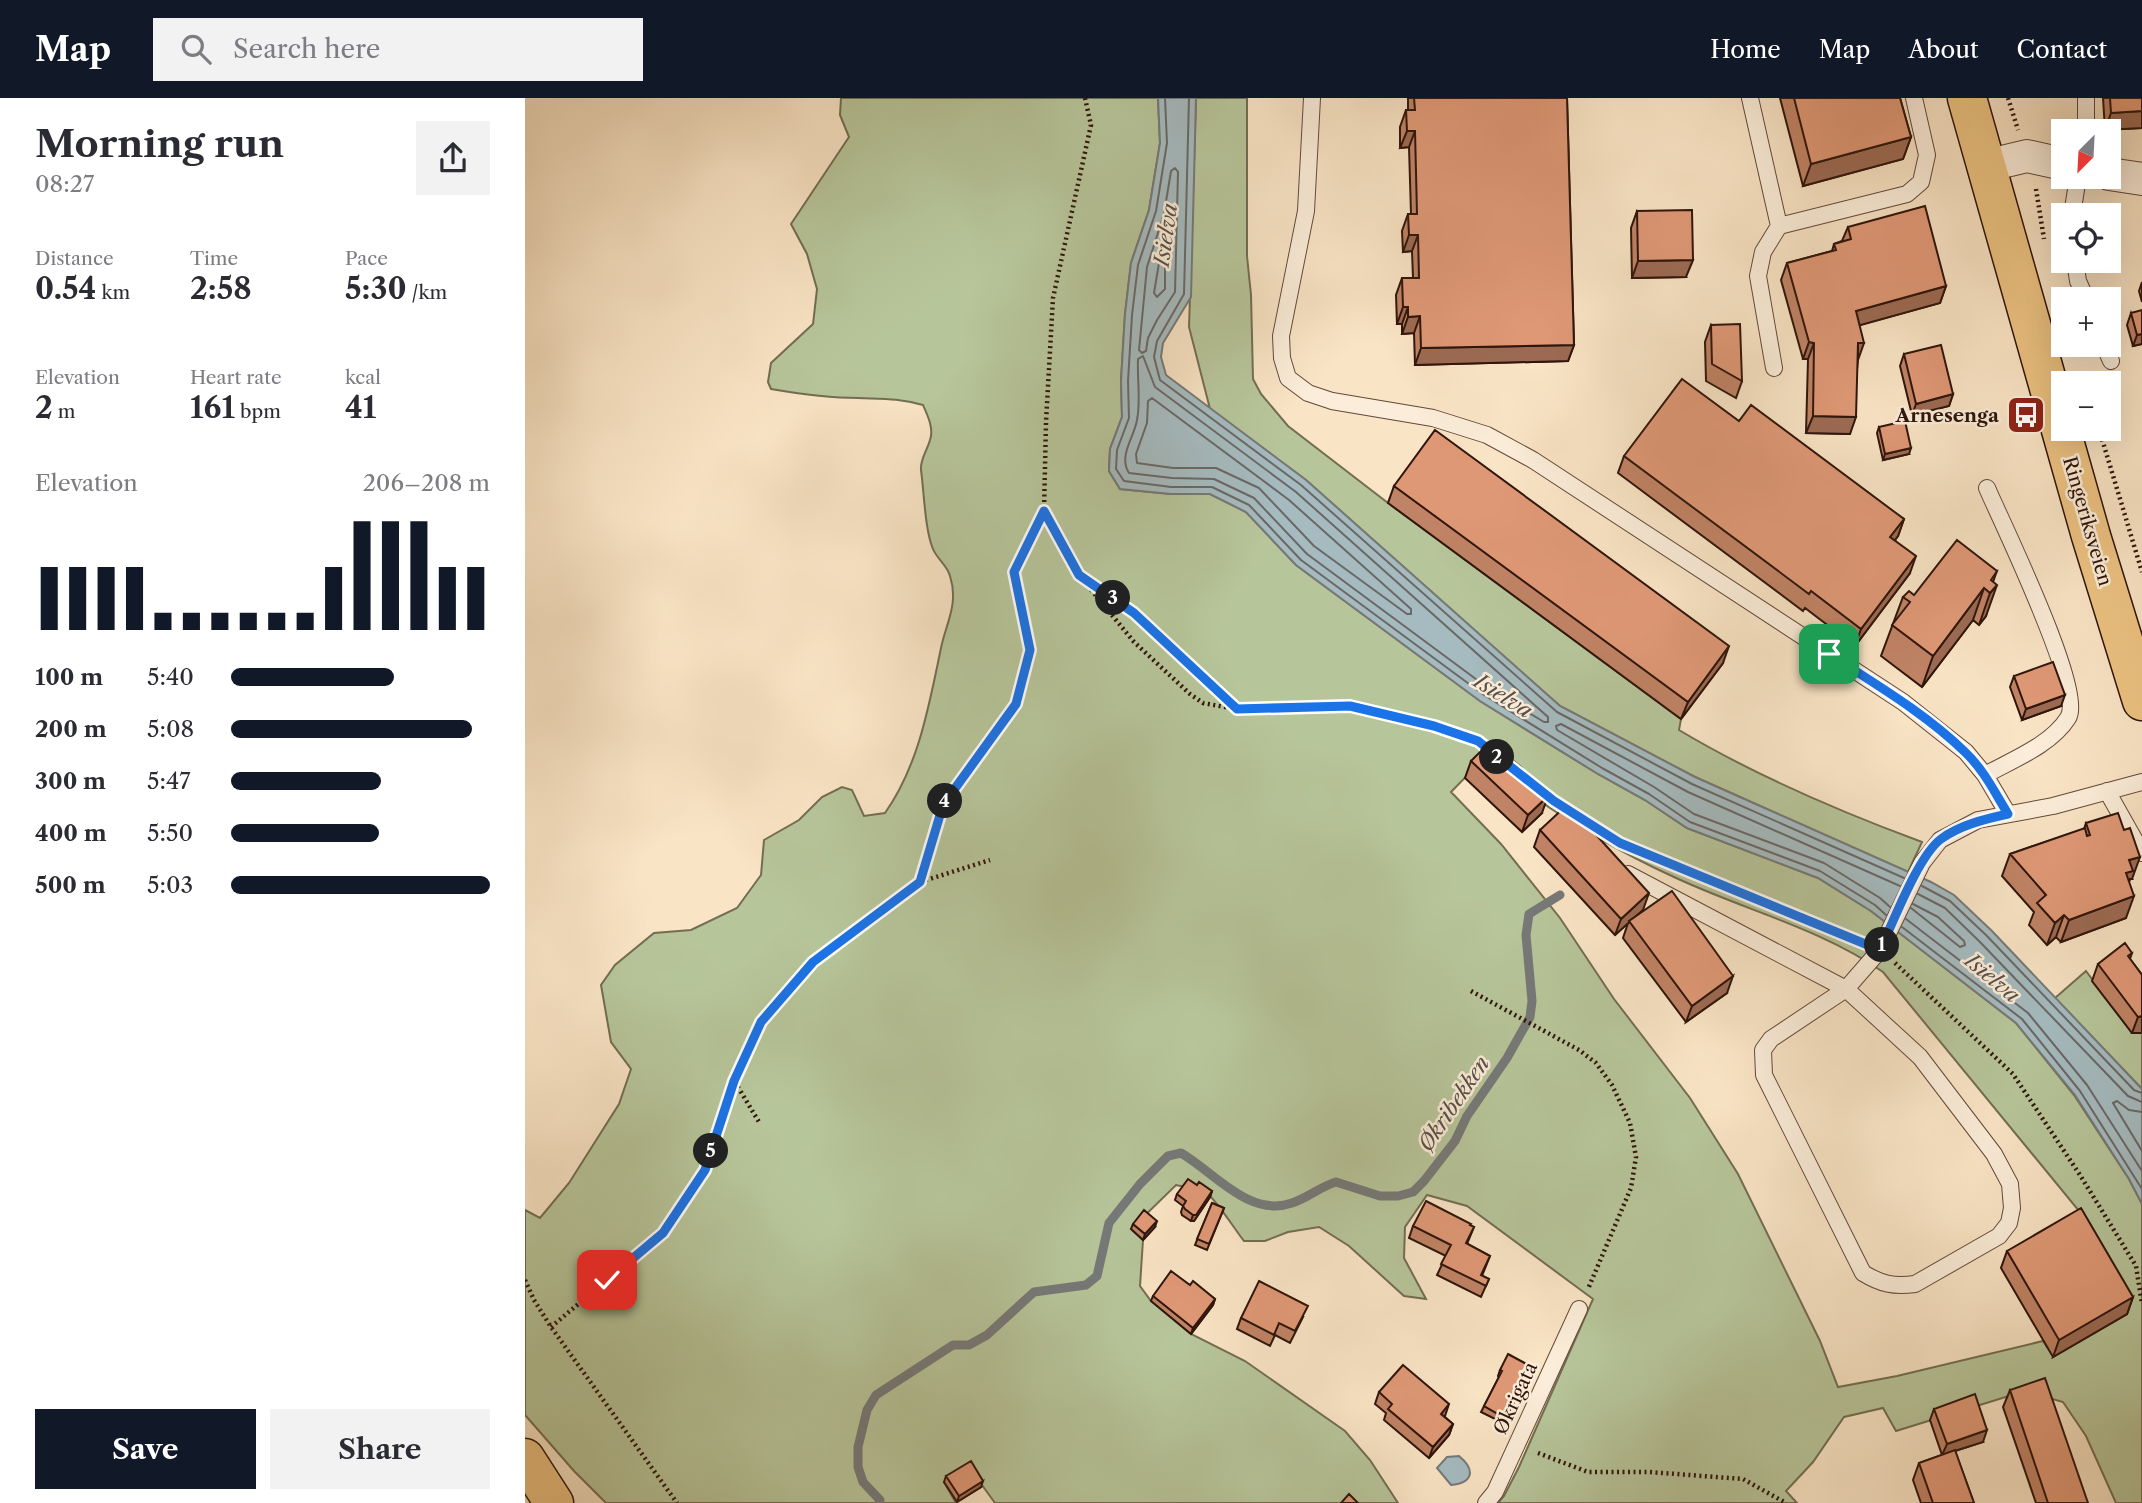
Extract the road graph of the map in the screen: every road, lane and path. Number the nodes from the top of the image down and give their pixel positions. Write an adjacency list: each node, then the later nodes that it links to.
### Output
1 (1085, 98): 21 (path)
2 (1312, 98): 27 (lane)
3 (1750, 98): 14 (lane)
4 (1914, 98): 14 (lane)
5 (1967, 98): 11 (main road, Ringeriksveien)
6 (2008, 98): 9 (path)
7 (2086, 98): 8 (lane)
8 (2086, 119)
9 (2027, 156): 10 (street); 11 (street); 15 (path)
10 (2051, 161)
11 (1985, 166): 24 (main road, Ringeriksveien)
12 (2121, 176): 13 (street)
13 (2142, 179)
14 (1779, 226): 18 (lane)
15 (2045, 247)
16 (2109, 357): 17 (lane)
17 (2111, 361)
18 (1774, 368)
19 (2103, 441): 22 (path)
20 (1987, 488): 27 (lane)
21 (1044, 511): 23 (path); 35 (path)
22 (2142, 572)
23 (1079, 575): 25 (path); 25 (path)
24 (2142, 701)
25 (1237, 709): 26 (path)
26 (1489, 750)
27 (1985, 775): 31 (lane)
28 (2142, 782): 29 (lane)
29 (2107, 791): 31 (lane); 32 (lane)
30 (1543, 793): 36 (path)
31 (2008, 814): 36 (lane)
32 (2142, 853)
33 (990, 860): 35 (path)
34 (1628, 874): 37 (lane)
35 (920, 882): 39 (path)
36 (1880, 950): 37 (lane); 42 (path)
37 (1846, 989): 37 (lane)
38 (1471, 991): 43 (path)
39 (734, 1081): 40 (path); 44 (path)
40 (759, 1122)
41 (525, 1280): 44 (path)
42 (2142, 1304)
43 (1579, 1309): 45 (lane, Økrigata)
44 (551, 1327): 48 (path)
45 (1517, 1445): 49 (lane, Økrigata); 50 (path)
46 (525, 1458): 47 (main road)
47 (554, 1503)
48 (677, 1503)
49 (1486, 1503)
50 (1786, 1503)

